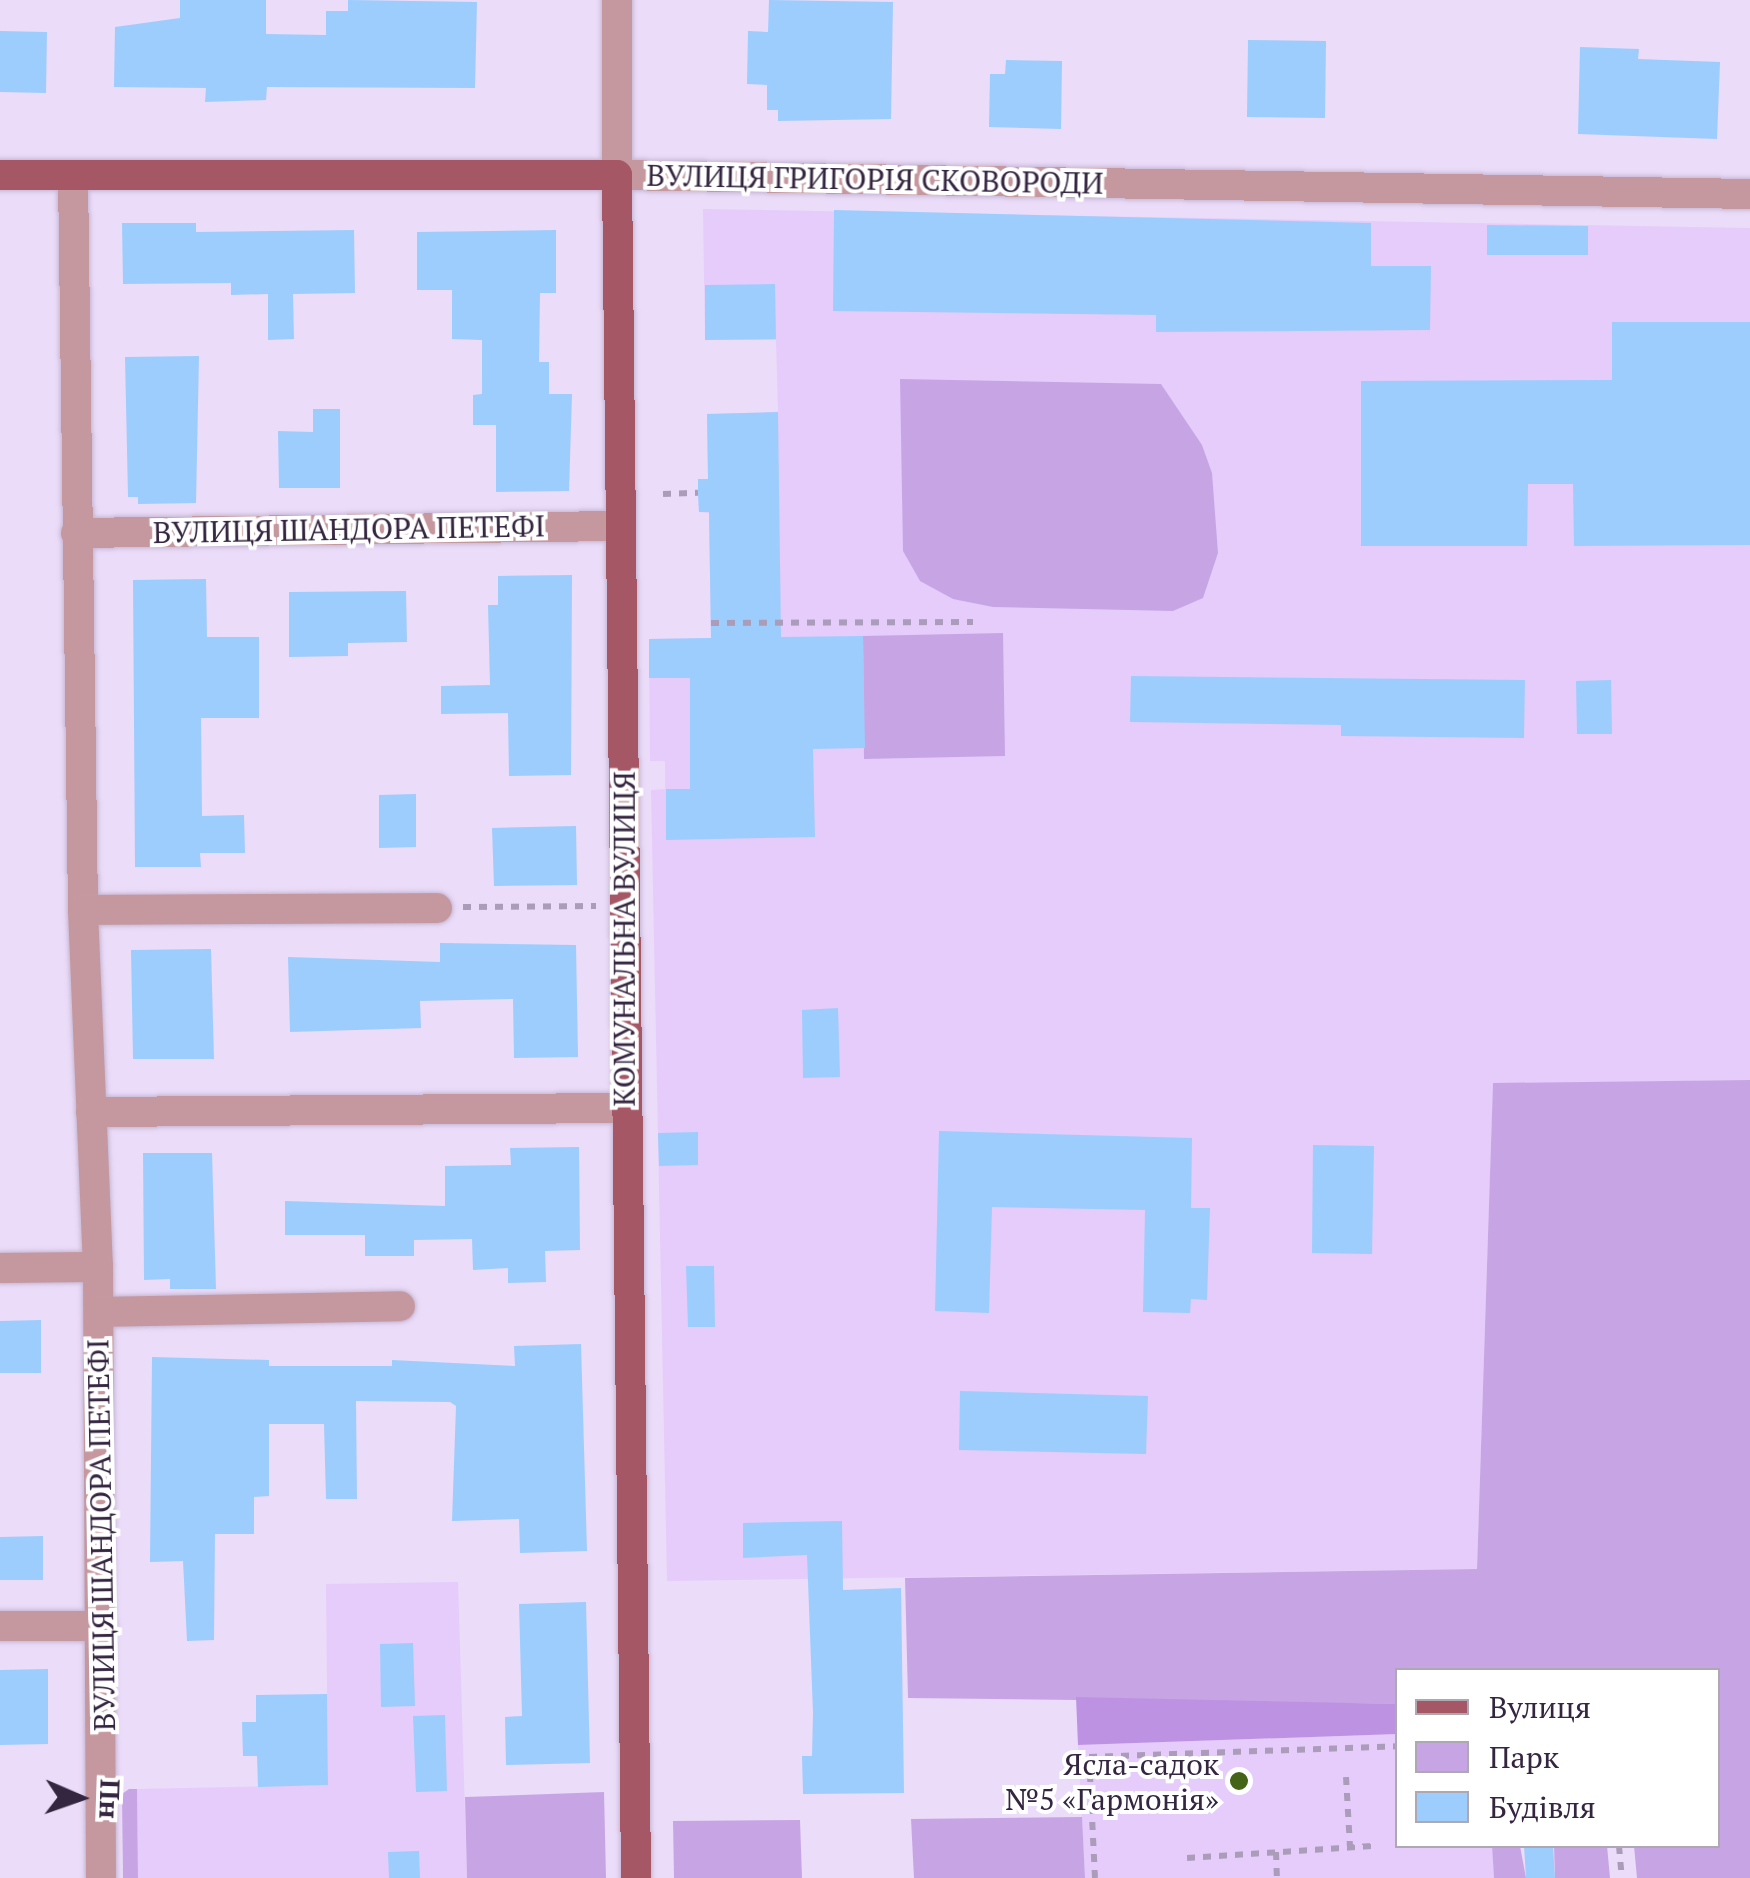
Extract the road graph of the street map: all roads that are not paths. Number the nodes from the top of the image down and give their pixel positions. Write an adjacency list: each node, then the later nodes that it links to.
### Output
1 (616, 0): 4 (street, КОМУНАЛЬНА ВУЛИЦЯ)
2 (0, 174): 3 (main road, ВУЛИЦЯ ГРИГОРІЯ СКОВОРОДИ)
3 (73, 175): 4 (main road, ВУЛИЦЯ ГРИГОРІЯ СКОВОРОДИ); 7 (street, ВУЛИЦЯ ШАНДОРА ПЕТЕФІ)
4 (617, 175): 5 (street, ВУЛИЦЯ ГРИГОРІЯ СКОВОРОДИ); 6 (main road, КОМУНАЛЬНА ВУЛИЦЯ)
5 (1750, 194)
6 (621, 526): 7 (street, ВУЛИЦЯ ШАНДОРА ПЕТЕФІ); 10 (main road, КОМУНАЛЬНА ВУЛИЦЯ)
7 (76, 533): 9 (street, ВУЛИЦЯ ШАНДОРА ПЕТЕФІ)
8 (437, 908): 9 (street)
9 (83, 910): 11 (street, ВУЛИЦЯ ШАНДОРА ПЕТЕФІ)
10 (626, 1108): 11 (street); 19 (main road, КОМУНАЛЬНА ВУЛИЦЯ)
11 (91, 1112): 12 (street, ВУЛИЦЯ ШАНДОРА ПЕТЕФІ)
12 (98, 1267): 13 (street); 15 (street, ВУЛИЦЯ ШАНДОРА ПЕТЕФІ)
13 (0, 1268)
14 (400, 1306): 15 (street, ВУЛИЦЯ ШАНДОРА ПЕТЕФІ)
15 (99, 1312): 17 (street, ВУЛИЦЯ ШАНДОРА ПЕТЕФІ)
16 (0, 1626): 17 (street)
17 (102, 1626): 18 (street, ВУЛИЦЯ ШАНДОРА ПЕТЕФІ)
18 (101, 1878)
19 (636, 1878)

